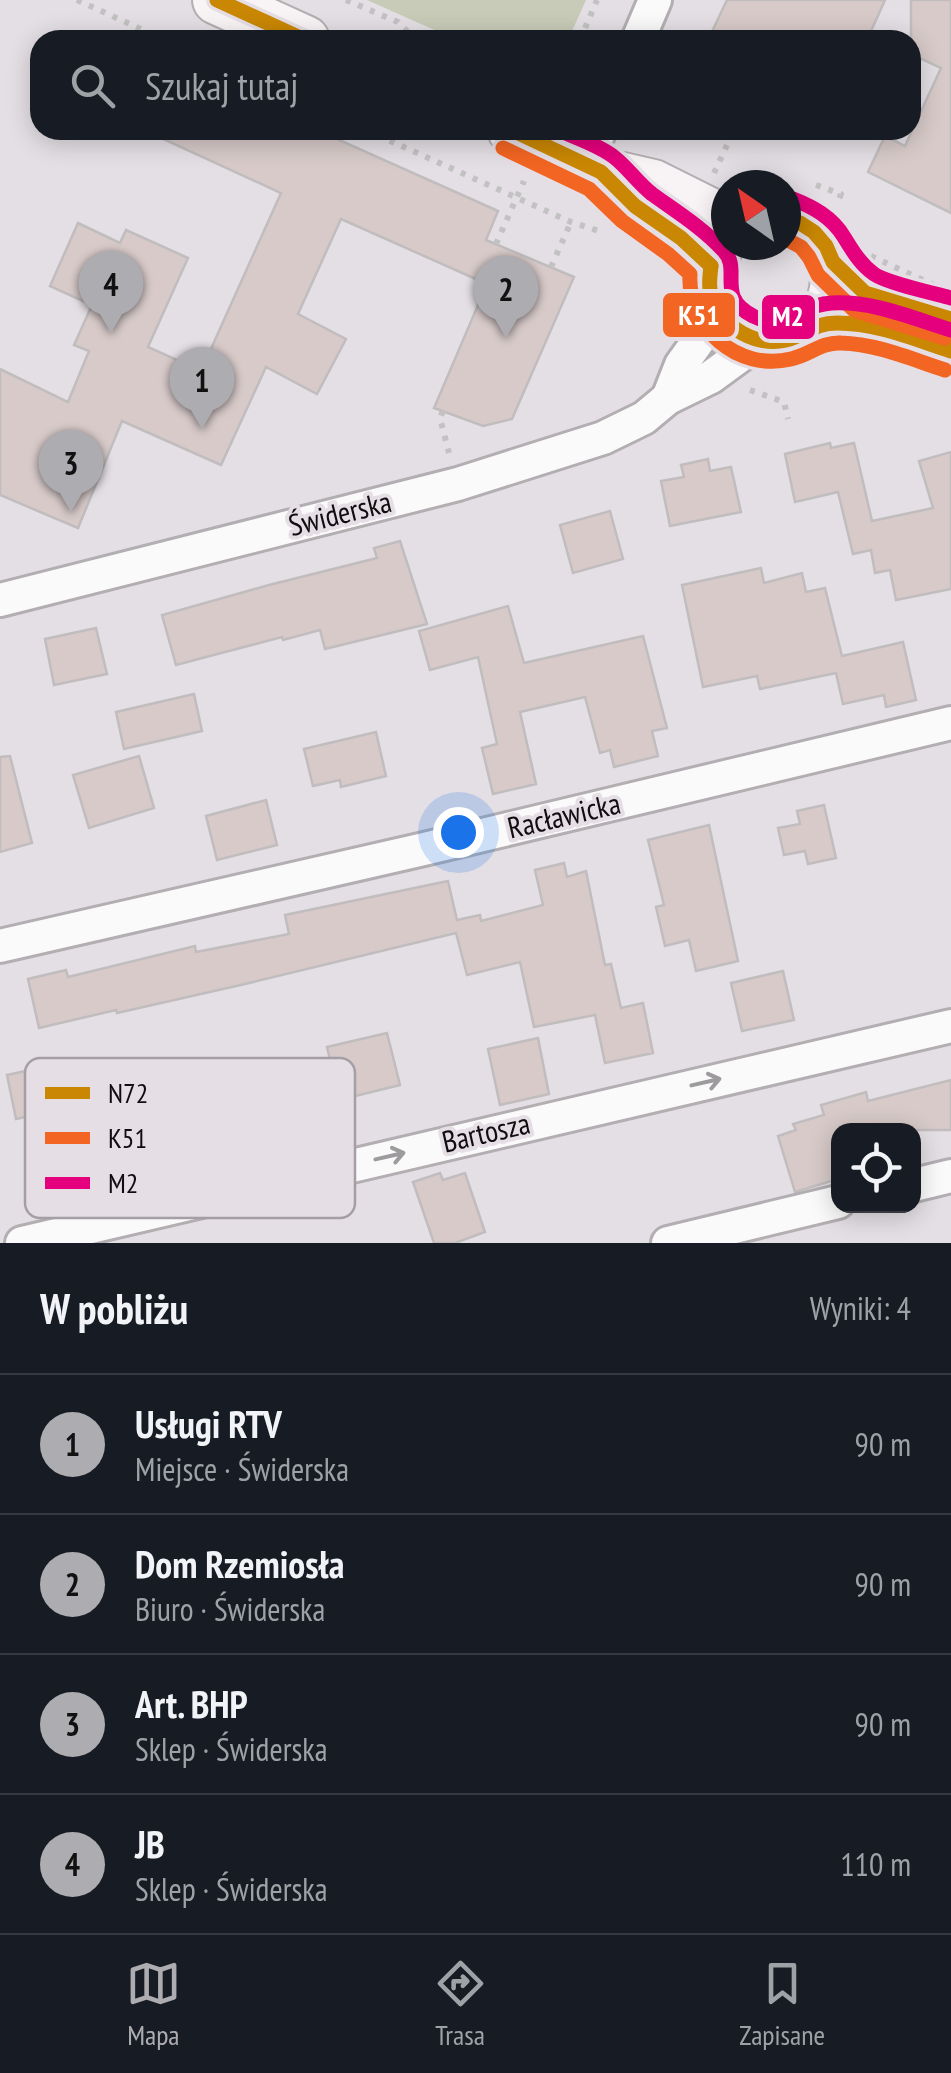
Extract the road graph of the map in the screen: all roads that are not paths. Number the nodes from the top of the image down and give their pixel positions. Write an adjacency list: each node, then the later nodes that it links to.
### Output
1 (217, 0): 3 (main road)
2 (654, 0): 4 (street)
3 (284, 30)
4 (642, 30)
5 (544, 140): 6 (main road)
6 (595, 156): 7 (main road); 10 (main road)
7 (711, 210)
8 (801, 224): 9 (main road)
9 (833, 262): 11 (main road); 12 (main road)
10 (717, 270): 13 (main road); 15 (street, Świderska)
11 (951, 318)
12 (814, 326): 13 (main road); 14 (main road)
13 (764, 342): 15 (street, Świderska)
14 (951, 350)
15 (668, 398): 16 (street, Świderska)
16 (0, 600)
17 (951, 723): 18 (street, Racławicka)
18 (0, 946)
19 (951, 1026): 20 (street, Bartosza, one-way to 19)
20 (355, 1165)
21 (951, 1176): 22 (street)
22 (921, 1182)
23 (831, 1204): 26 (street)
24 (129, 1218): 25 (street, Bartosza, one-way to 24)
25 (22, 1243)
26 (668, 1243)

